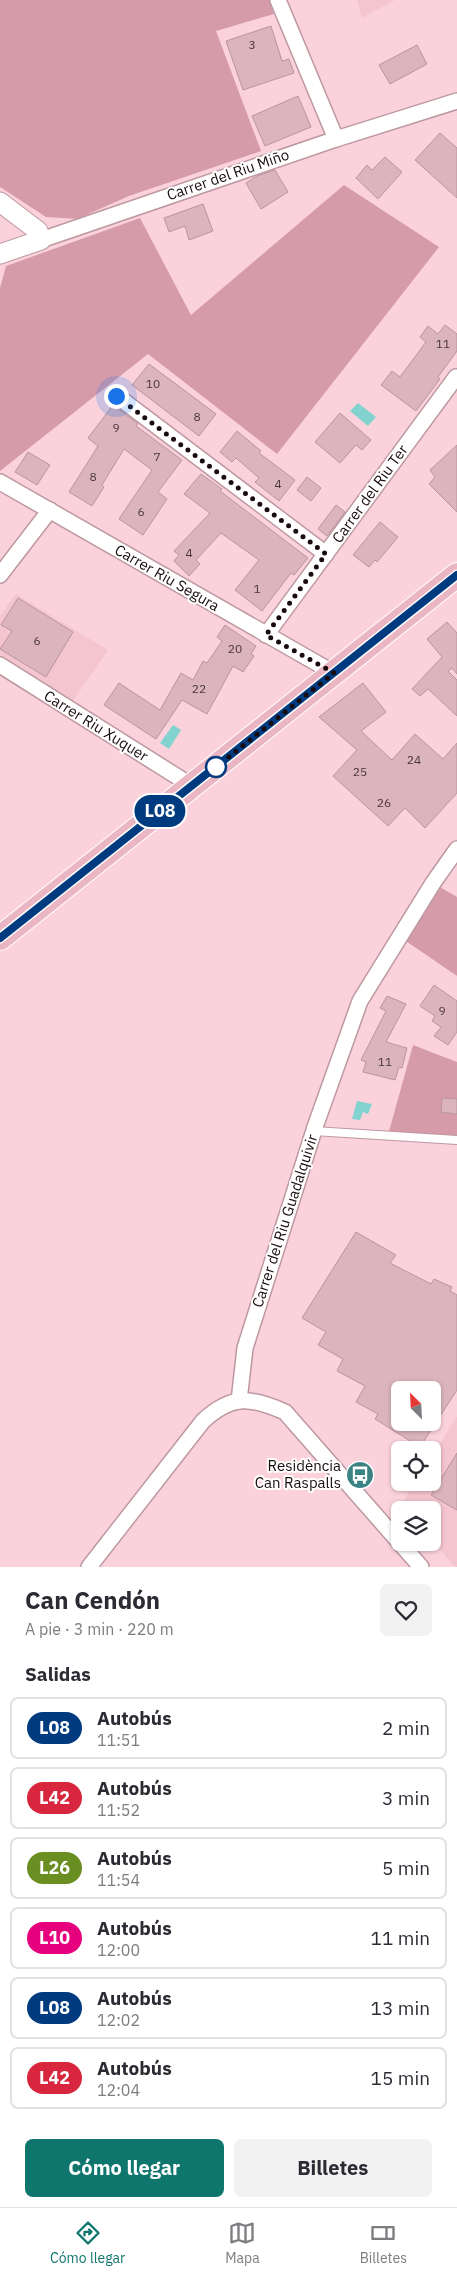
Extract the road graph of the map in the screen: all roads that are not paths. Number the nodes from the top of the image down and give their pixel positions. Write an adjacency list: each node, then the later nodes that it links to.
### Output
1 (278, 0): 3 (street)
2 (457, 101): 3 (street, Carrer del Riu Miño)
3 (336, 139): 5 (street, Carrer del Riu Miño)
4 (0, 202): 5 (street)
5 (41, 240): 6 (street, Carrer del Riu Miño)
6 (0, 254)
7 (456, 377): 11 (street, Carrer del Riu Ter)
8 (116, 396): 11 (street)
9 (0, 482): 10 (street, Carrer Riu Segura)
10 (50, 510): 12 (street); 14 (street, Carrer Riu Segura)
11 (326, 554): 14 (street, Carrer del Riu Ter)
12 (0, 575)
13 (457, 576): 16 (main road)
14 (266, 635): 16 (street, Carrer Riu Segura)
15 (0, 665): 17 (street, Carrer Riu Xuquer)
16 (334, 673): 17 (main road)
17 (192, 786): 19 (main road)
18 (457, 849): 20 (street, Carrer del Riu Guadalquivir)
19 (0, 938)
20 (314, 1131): 21 (lane); 22 (street, Carrer del Riu Guadalquivir)
21 (457, 1140)
22 (239, 1401): 23 (street); 24 (street)
23 (89, 1567)
24 (420, 1567)

